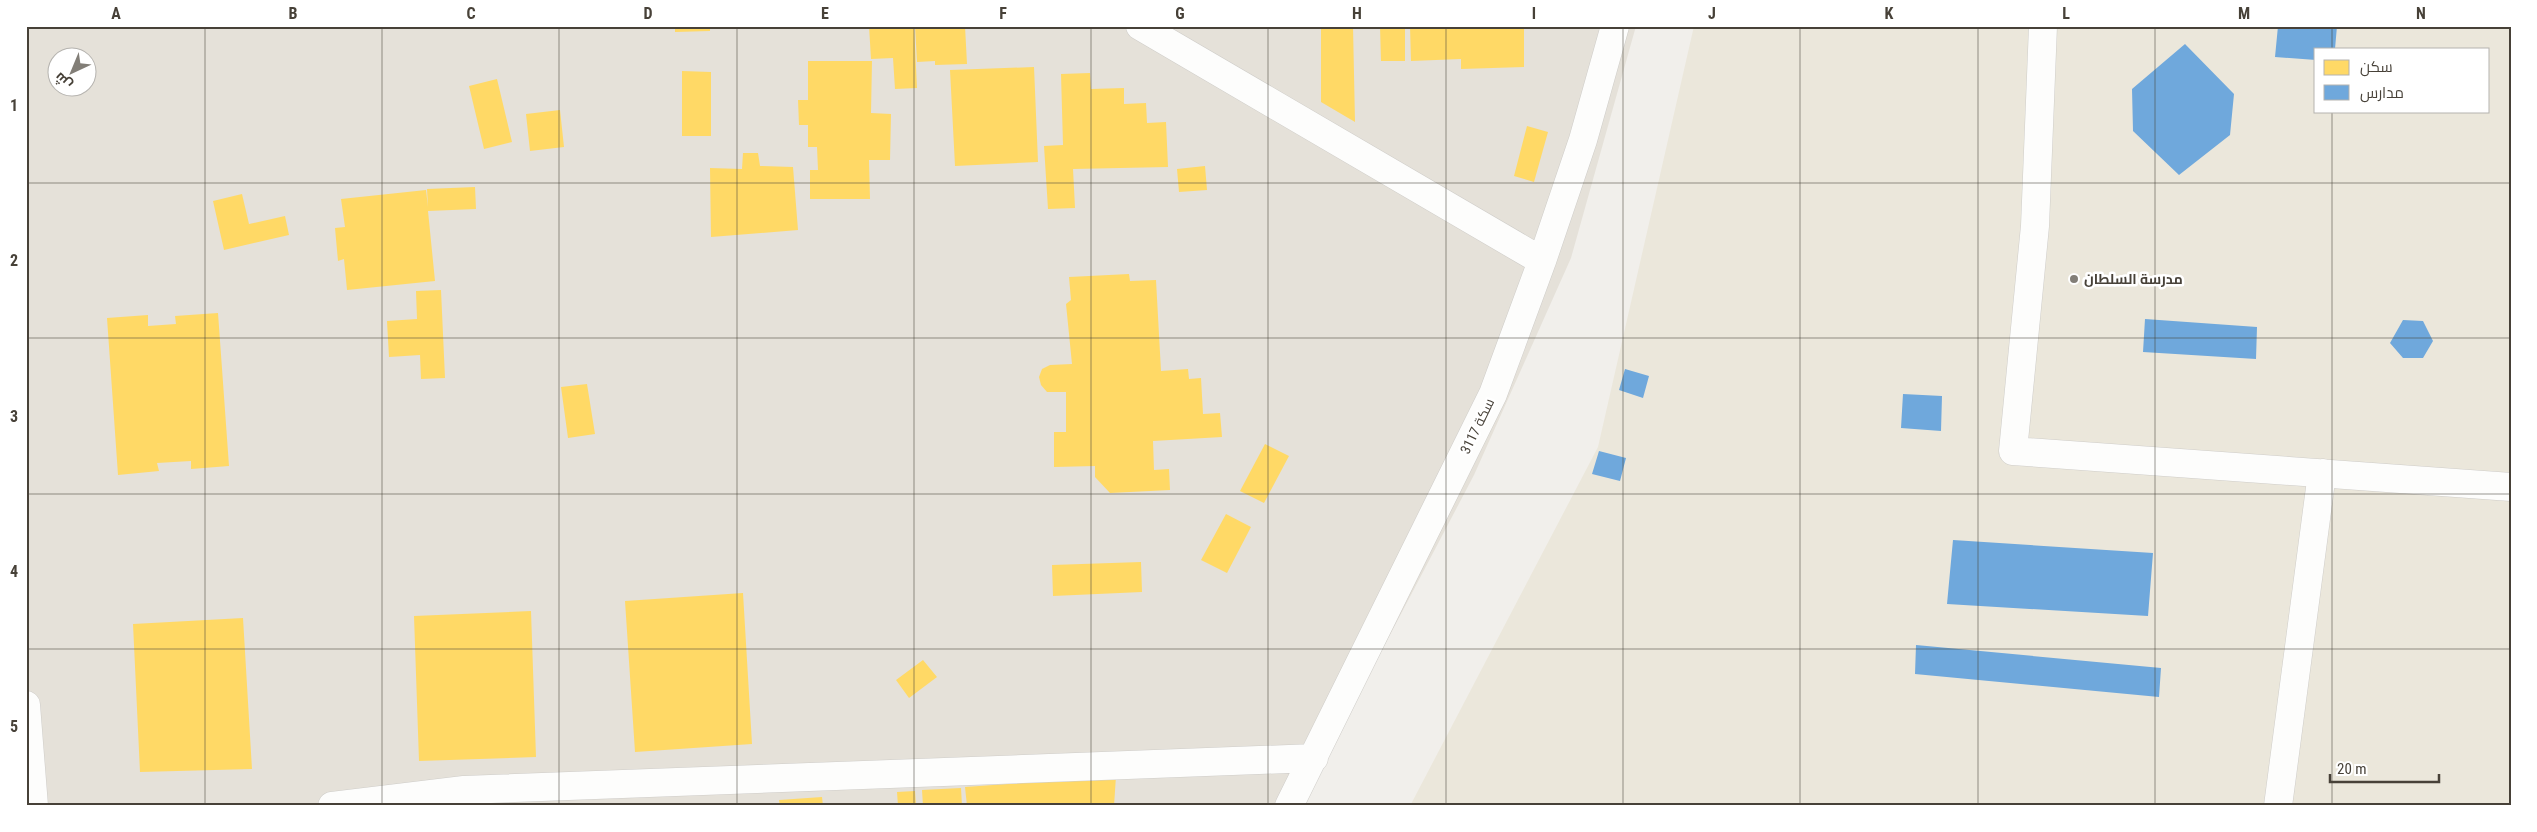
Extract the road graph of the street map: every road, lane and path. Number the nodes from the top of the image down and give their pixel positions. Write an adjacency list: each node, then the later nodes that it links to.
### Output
1 (1140, 26): 4 (street)
2 (1616, 26): 4 (street, سكة 3117)
3 (2043, 26): 5 (street)
4 (1542, 262): 8 (street, سكة 3117)
5 (2322, 473): 6 (street); 12 (street)
6 (2511, 486)
7 (26, 705): 9 (street)
8 (1314, 758): 10 (street); 11 (street, سكة 3117)
9 (34, 806)
10 (332, 806)
11 (1289, 806)
12 (2278, 806)

